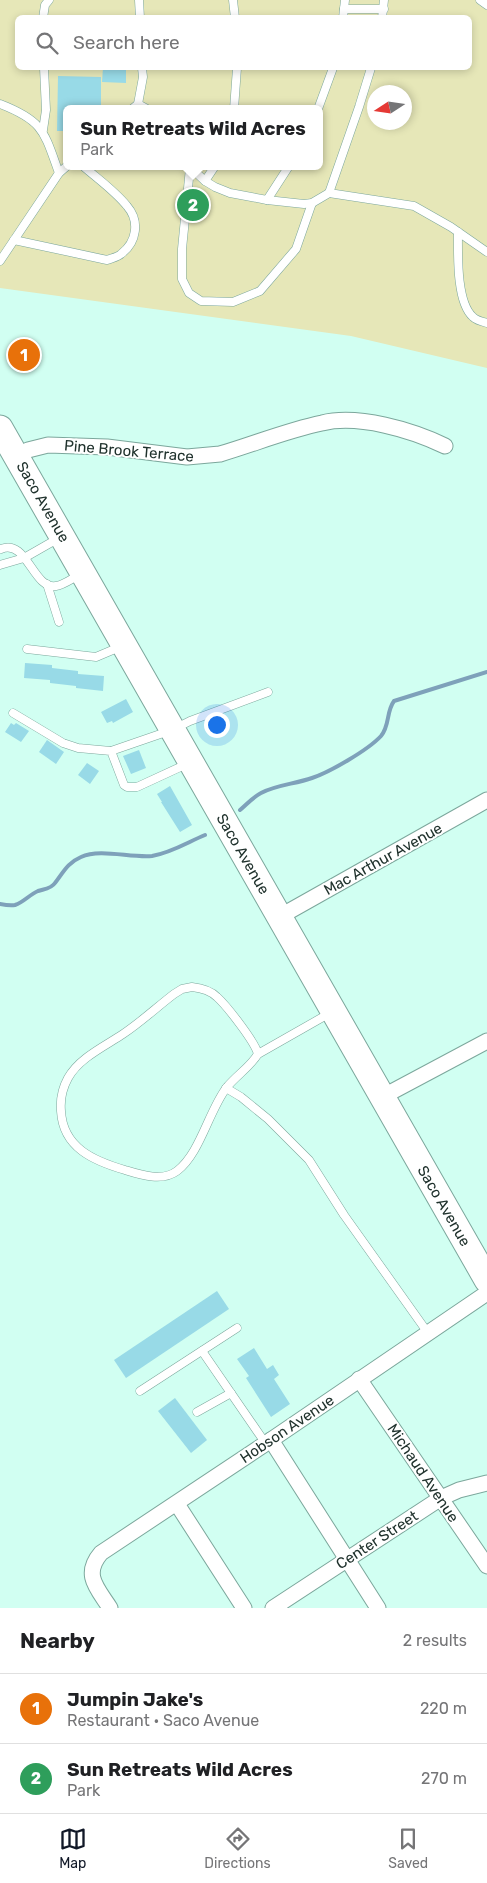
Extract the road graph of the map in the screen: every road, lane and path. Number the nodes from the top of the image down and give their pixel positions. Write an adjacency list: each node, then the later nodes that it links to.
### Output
1 (49, 0): 10 (lane)
2 (234, 0): 12 (lane)
3 (345, 0): 8 (lane)
4 (384, 0): 9 (lane)
5 (480, 0): 7 (lane)
6 (138, 1): 11 (lane)
7 (487, 5)
8 (343, 13): 9 (lane)
9 (383, 13)
10 (44, 15)
11 (140, 15)
12 (235, 15)
13 (44, 70): 22 (lane)
14 (142, 70): 19 (lane)
15 (237, 70): 20 (lane)
16 (331, 70): 21 (lane)
17 (370, 70): 31 (lane)
18 (0, 104): 22 (lane)
19 (135, 105)
20 (234, 105)
21 (319, 105)
22 (43, 130): 29 (lane)
23 (63, 170): 29 (lane)
24 (87, 170): 35 (lane)
25 (190, 170): 33 (lane)
26 (193, 170): 30 (lane)
27 (212, 170): 30 (lane)
28 (286, 170): 32 (lane)
29 (59, 173): 35 (lane)
30 (205, 181): 32 (lane)
31 (329, 193): 33 (lane); 34 (lane)
32 (267, 200): 33 (lane)
33 (312, 203)
34 (458, 232): 36 (lane); 38 (lane)
35 (14, 240): 37 (lane)
36 (487, 252)
37 (0, 261)
38 (487, 323)
39 (0, 428): 41 (main road, Saco Avenue)
40 (445, 446): 41 (street, Pine Brook Terrace)
41 (16, 457): 42 (main road, Saco Avenue)
42 (63, 536): 44 (lane); 46 (main road, Saco Avenue)
43 (1, 549): 44 (lane)
44 (24, 558): 45 (lane); 47 (lane)
45 (0, 565)
46 (82, 573): 47 (lane); 49 (main road, Saco Avenue)
47 (52, 585): 48 (lane)
48 (59, 622)
49 (124, 645): 50 (lane); 53 (main road, Saco Avenue)
50 (27, 649)
51 (268, 692): 53 (lane)
52 (13, 713): 54 (lane)
53 (172, 730): 54 (lane); 55 (main road, Saco Avenue)
54 (111, 751): 55 (lane)
55 (190, 762): 57 (main road, Saco Avenue)
56 (487, 800): 57 (street, Mac Arthur Avenue)
57 (279, 918): 58 (main road, Saco Avenue)
58 (333, 1011): 60 (lane); 62 (main road, Saco Avenue)
59 (487, 1041): 62 (street)
60 (258, 1054): 61 (lane); 61 (lane)
61 (226, 1088): 66 (lane)
62 (382, 1097): 63 (main road, Saco Avenue)
63 (487, 1280)
64 (487, 1292): 66 (street, Hobson Avenue)
65 (237, 1328): 67 (lane)
66 (428, 1333): 68 (street, Hobson Avenue)
67 (202, 1351): 69 (lane); 70 (lane)
68 (359, 1379): 72 (street, Hobson Avenue); 74 (street, Michaud Avenue)
69 (140, 1391)
70 (231, 1393): 71 (lane); 72 (lane)
71 (197, 1412)
72 (269, 1442): 75 (street, Hobson Avenue); 76 (street)
73 (487, 1483): 74 (street, Center Street)
74 (441, 1498): 76 (street, Center Street); 77 (street, Michaud Avenue)
75 (177, 1504): 78 (street, Hobson Avenue); 79 (street)
76 (348, 1560): 80 (street, Center Street); 81 (street)
77 (487, 1566)
78 (110, 1608)
79 (244, 1608)
80 (273, 1608)
81 (378, 1608)

